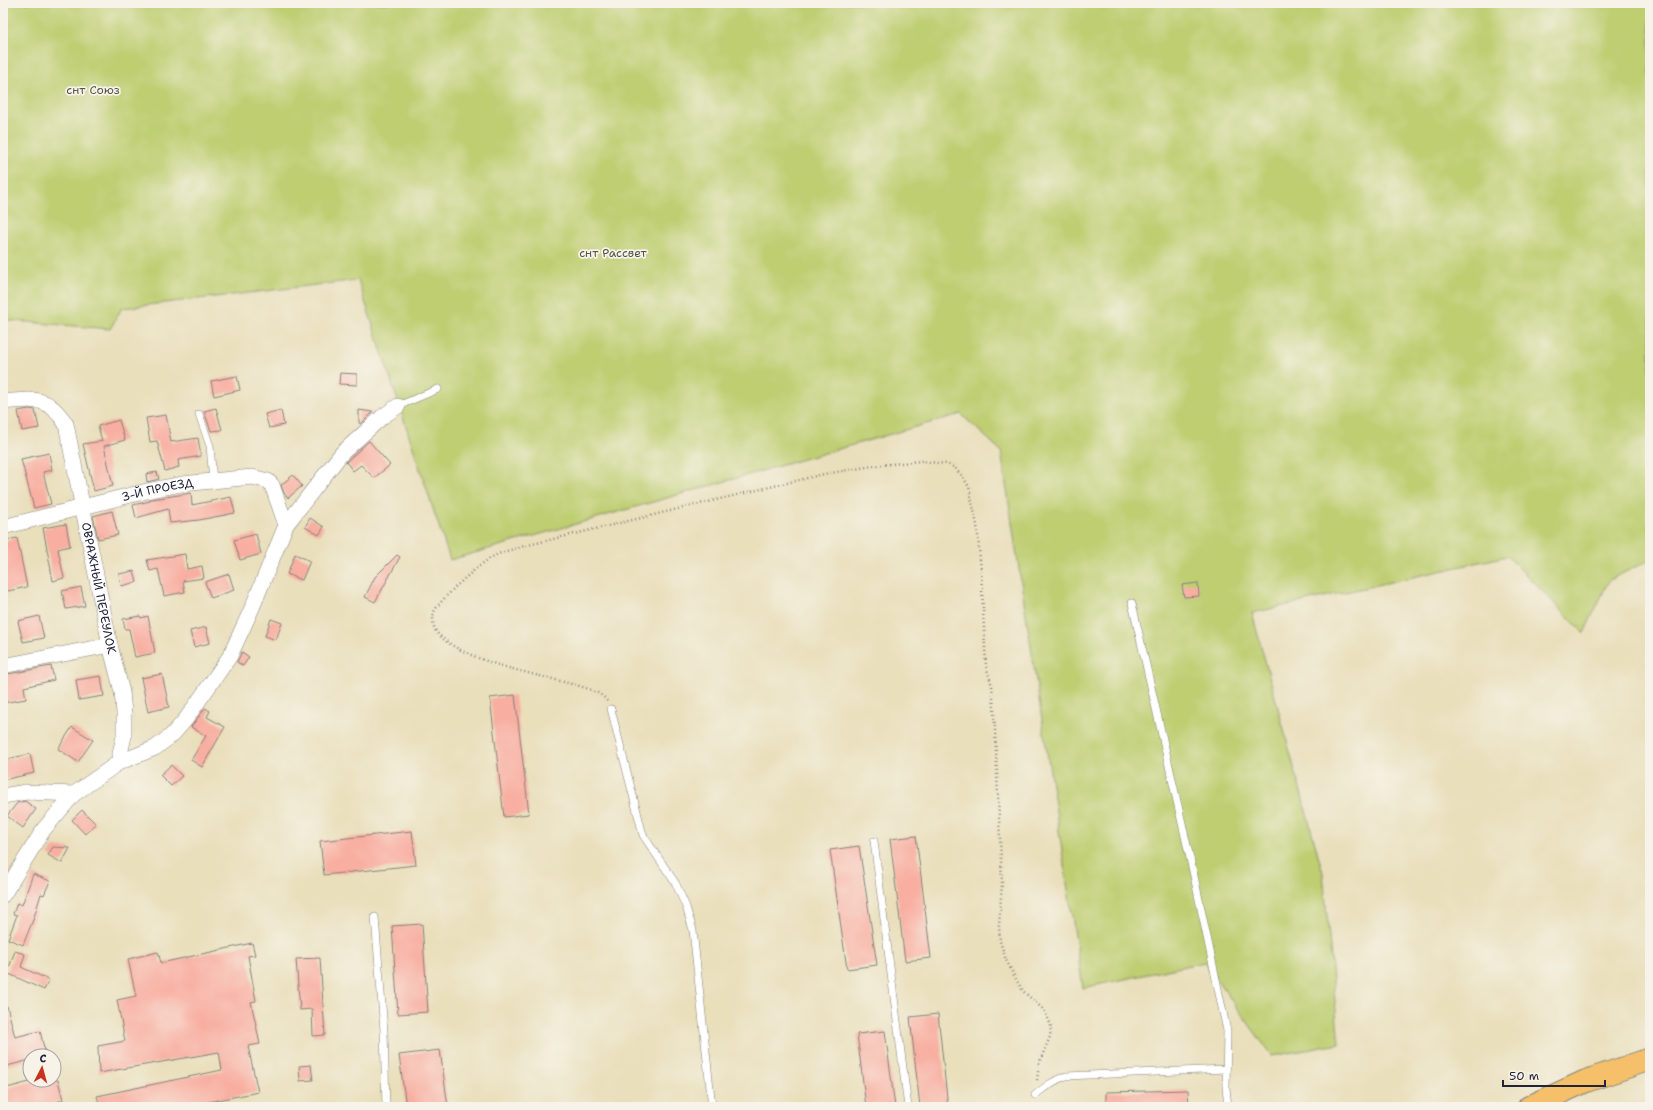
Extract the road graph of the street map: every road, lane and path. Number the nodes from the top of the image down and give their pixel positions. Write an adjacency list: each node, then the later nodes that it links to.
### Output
1 (438, 389): 3 (lane)
2 (3, 402): 6 (street, ОВРАЖНЫЙ ПЕРЕУЛОК)
3 (398, 406): 7 (street)
4 (199, 414): 5 (lane)
5 (212, 481): 6 (street, 3-Й ПРОЕЗД); 7 (street, 3-Й ПРОЕЗД)
6 (83, 507): 8 (street, 3-Й ПРОЕЗД); 10 (street, ОВРАЖНЫЙ ПЕРЕУЛОК)
7 (286, 525): 13 (street)
8 (3, 527)
9 (1132, 603): 20 (lane)
10 (110, 645): 11 (street); 13 (street, ОВРАЖНЫЙ ПЕРЕУЛОК)
11 (3, 666)
12 (611, 709): 21 (path); 23 (lane)
13 (118, 763): 14 (street)
14 (74, 794): 15 (street); 17 (street)
15 (3, 796)
16 (874, 841): 24 (lane)
17 (3, 895)
18 (375, 917): 22 (lane)
19 (1650, 1059): 26 (main road)
20 (1226, 1069): 21 (lane); 25 (lane)
21 (1035, 1095)
22 (386, 1107)
23 (712, 1107)
24 (908, 1107)
25 (1228, 1107)
26 (1529, 1107)

